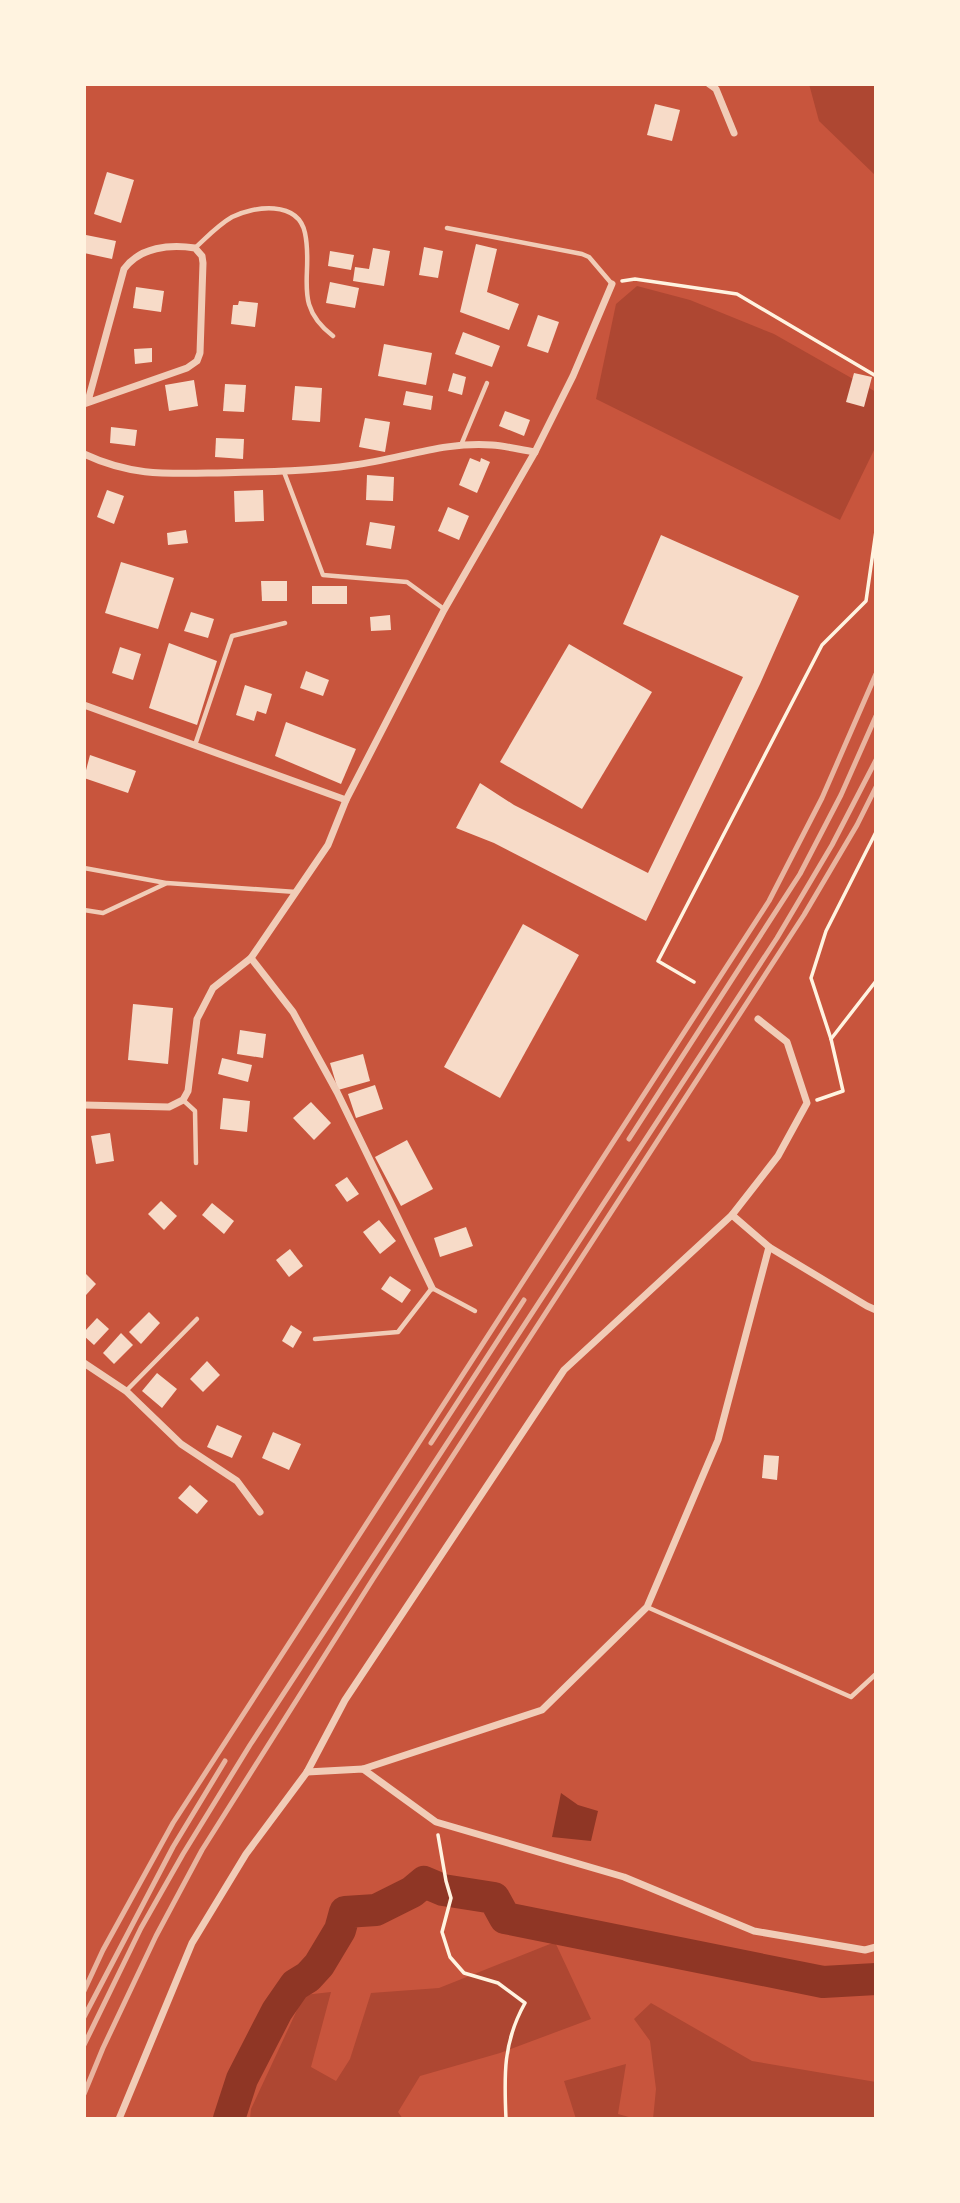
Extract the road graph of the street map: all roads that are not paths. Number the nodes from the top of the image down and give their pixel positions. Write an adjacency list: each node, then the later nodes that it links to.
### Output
1 (709, 84): 2 (street)
2 (734, 133)
3 (447, 228): 5 (lane)
4 (195, 248): 6 (lane); 8 (street); 8 (street)
5 (612, 284): 10 (street)
6 (333, 335)
7 (487, 383): 9 (lane)
8 (86, 402)
9 (461, 446): 10 (street); 12 (street)
10 (535, 452): 13 (street)
11 (84, 454): 12 (street)
12 (284, 472): 13 (lane)
13 (444, 610): 17 (street)
14 (285, 623): 16 (lane)
15 (84, 705): 16 (street)
16 (195, 745): 17 (street)
17 (346, 800): 20 (street)
18 (84, 868): 19 (lane)
19 (167, 883): 20 (lane); 21 (lane)
20 (296, 892): 22 (street)
21 (84, 910)
22 (251, 958): 24 (street); 29 (street)
23 (758, 1019): 27 (street)
24 (183, 1100): 25 (street); 26 (lane)
25 (84, 1105)
26 (197, 1163)
27 (732, 1214): 28 (street); 40 (street)
28 (769, 1247): 30 (street); 37 (street)
29 (432, 1288): 31 (lane); 33 (lane)
30 (876, 1310)
31 (475, 1311)
32 (197, 1320): 35 (lane)
33 (315, 1339)
34 (84, 1363): 35 (street)
35 (126, 1391): 36 (street)
36 (260, 1512)
37 (647, 1607): 38 (lane); 39 (street)
38 (876, 1674)
39 (363, 1769): 40 (street); 41 (street)
40 (307, 1772): 42 (street)
41 (876, 1947)
42 (119, 2119)

